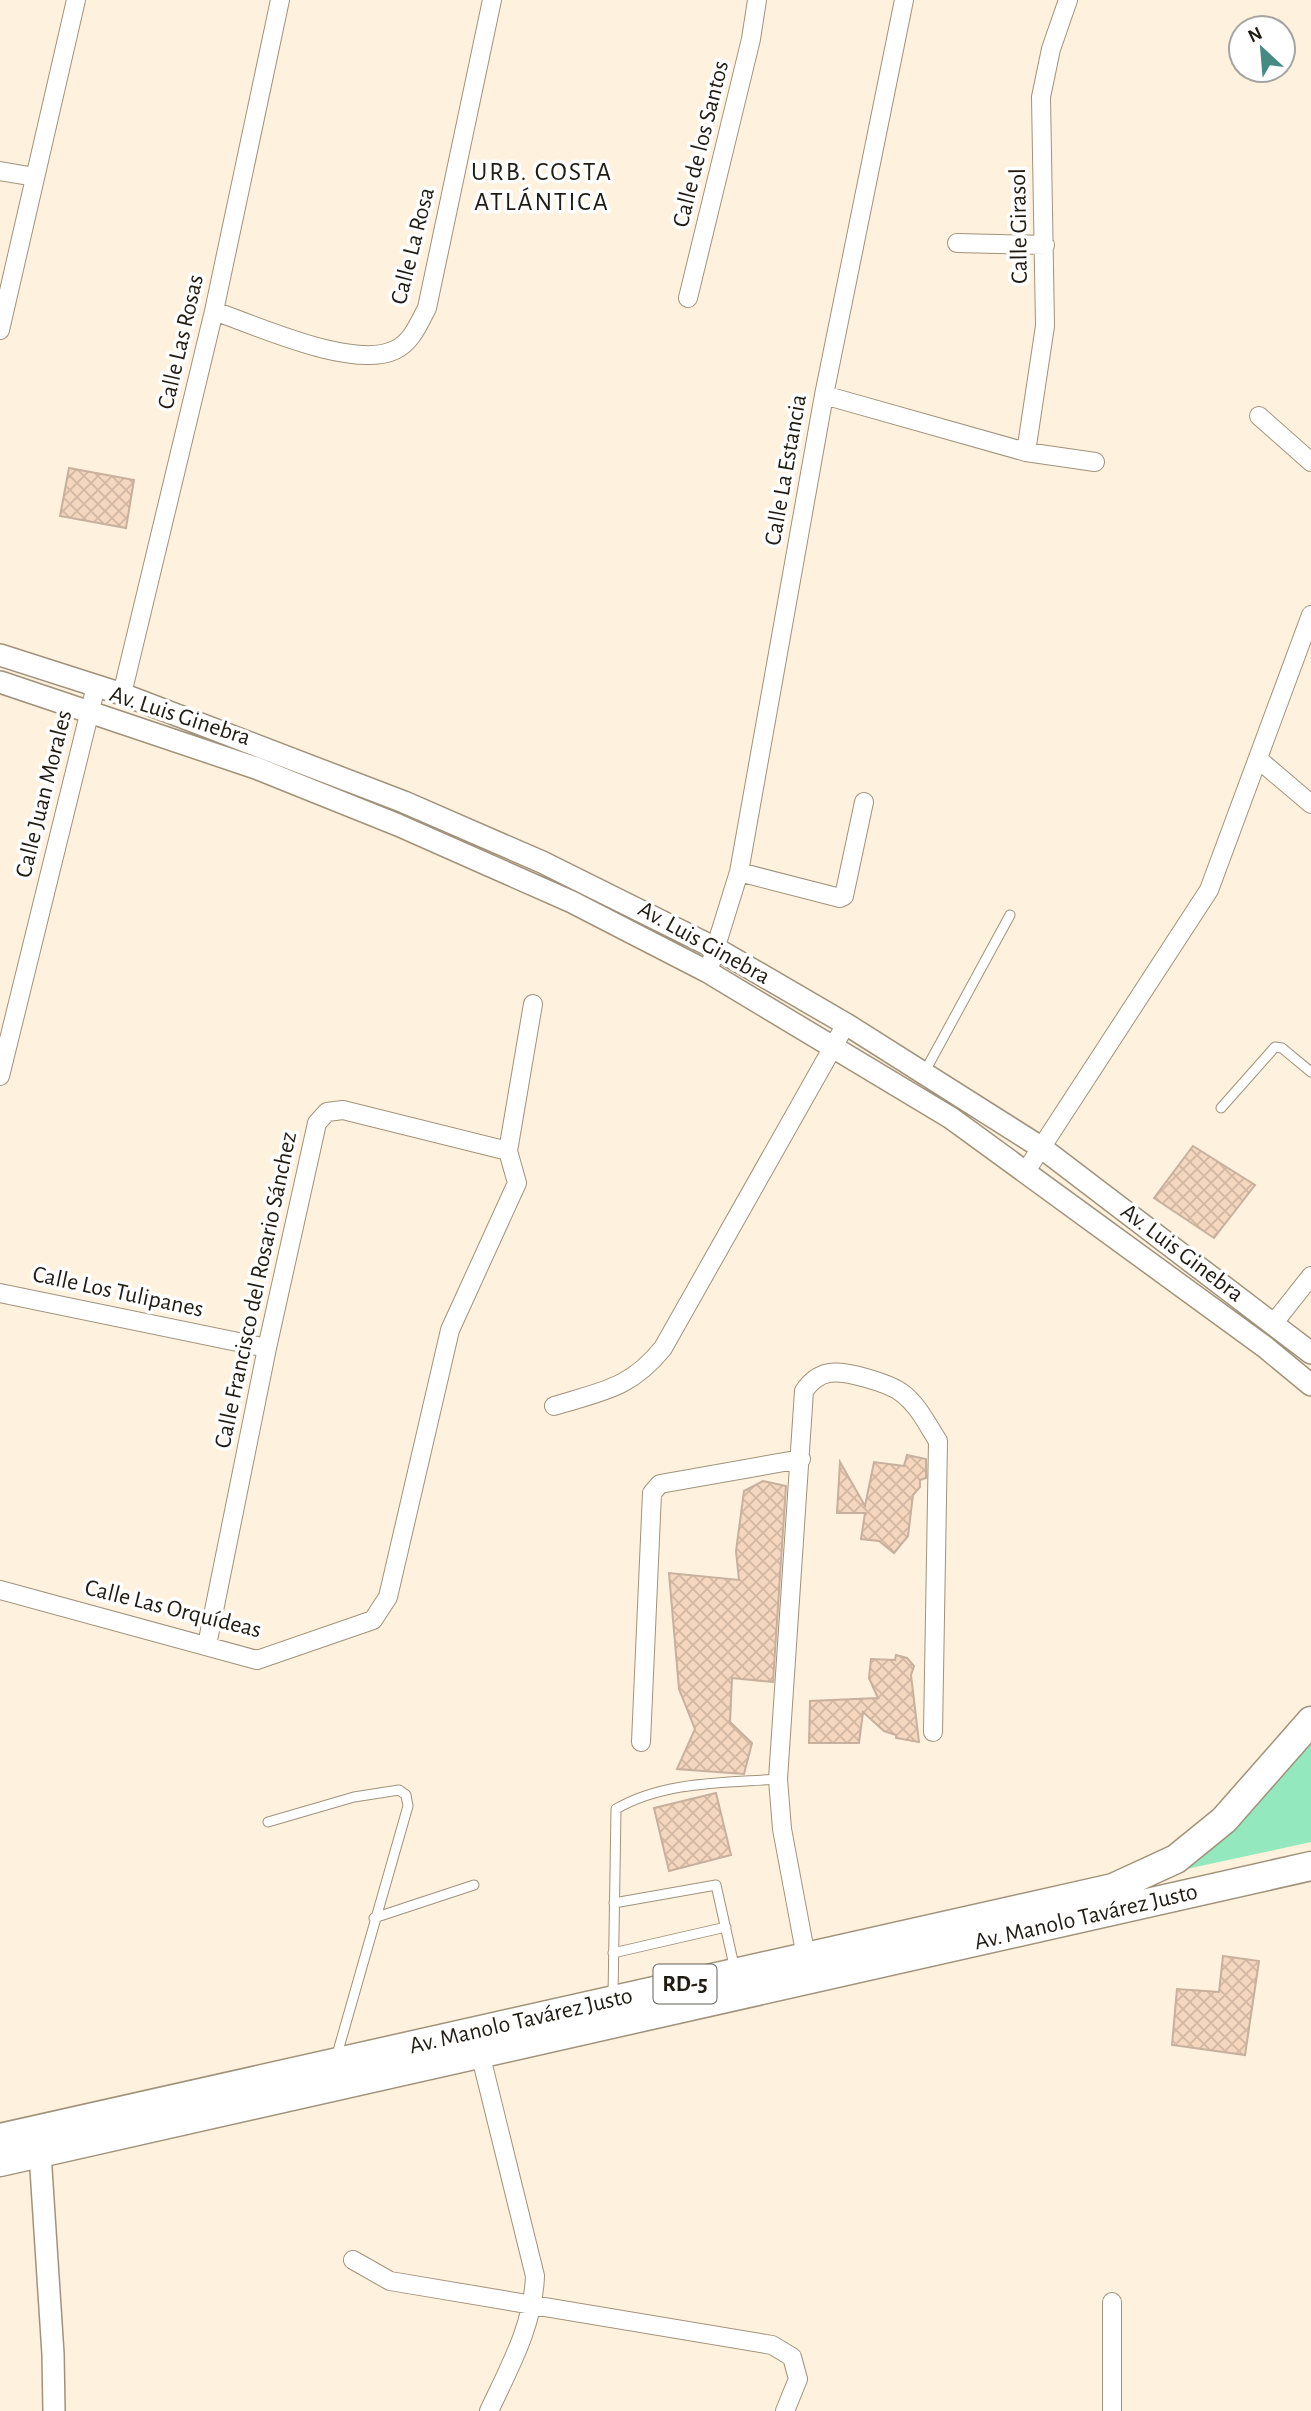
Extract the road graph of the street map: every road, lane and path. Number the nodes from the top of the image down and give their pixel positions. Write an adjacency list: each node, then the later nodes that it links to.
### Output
1 (76, 0): 8 (street)
2 (280, 0): 12 (street, Calle Las Rosas)
3 (492, 0): 12 (street, Calle La Rosa)
4 (757, 0): 11 (street, Calle de los Santos)
5 (904, 0): 14 (street, Calle La Estancia)
6 (1068, 0): 10 (street, Calle Girasol)
7 (0, 171): 8 (street)
8 (35, 177): 13 (street)
9 (957, 243): 10 (street)
10 (1045, 245): 16 (street, Calle Girasol)
11 (688, 298)
12 (214, 311): 23 (street, Calle Las Rosas)
13 (0, 330)
14 (824, 395): 16 (street); 28 (street, Calle La Estancia)
15 (1259, 416): 17 (street)
16 (1026, 452): 18 (street)
17 (1311, 462)
18 (1095, 463)
19 (1311, 615): 25 (street)
20 (0, 655): 22 (street, Av. Luis Ginebra)
21 (0, 682): 24 (street, Av. Luis Ginebra)
22 (96, 686): 23 (street, Av. Luis Ginebra); 24 (street, Calle Juan Morales)
23 (122, 694): 30 (street, Av. Luis Ginebra)
24 (89, 714): 31 (street, Av. Luis Ginebra); 33 (street, Calle Juan Morales)
25 (1258, 759): 27 (street); 40 (street)
26 (863, 803): 28 (street)
27 (1311, 804)
28 (739, 872): 30 (street, Calle La Estancia)
29 (1010, 915): 37 (lane)
30 (718, 949): 31 (street, Calle La Estancia); 34 (street, Av. Luis Ginebra)
31 (708, 972): 35 (street, Av. Luis Ginebra)
32 (533, 1004): 41 (street)
33 (7, 1019): 38 (street, Calle Juan Morales)
34 (846, 1024): 35 (street); 37 (street, Av. Luis Ginebra)
35 (835, 1046): 42 (street, Av. Luis Ginebra); 49 (street)
36 (1311, 1072): 39 (lane)
37 (924, 1073): 40 (street, Av. Luis Ginebra)
38 (0, 1076)
39 (1221, 1108)
40 (1042, 1148): 42 (street); 45 (street, Av. Luis Ginebra)
41 (508, 1151): 46 (street, Calle Francisco del Rosario Sánchez); 52 (street, Calle Las Orquídeas)
42 (1026, 1171): 48 (street, Av. Luis Ginebra)
43 (1311, 1276): 45 (street)
44 (0, 1293): 46 (street, Calle Los Tulipanes)
45 (1273, 1324): 47 (street, Av. Luis Ginebra)
46 (267, 1348): 52 (street, Calle Francisco del Rosario Sánchez)
47 (1311, 1353)
48 (1311, 1385)
49 (554, 1406)
50 (801, 1459): 54 (street); 55 (street); 56 (street)
51 (0, 1590): 52 (street, Calle Las Orquídeas)
52 (206, 1645)
53 (1311, 1721): 64 (main road, Av. Manolo Tavárez Justo / RD-5)
54 (933, 1732)
55 (641, 1742)
56 (778, 1779): 60 (lane); 64 (street)
57 (268, 1822): 61 (lane)
58 (1311, 1866): 67 (main road, Av. Manolo Tavárez Justo / RD-5)
59 (474, 1885): 61 (lane)
60 (614, 1903): 62 (lane); 63 (lane)
61 (374, 1918): 68 (lane)
62 (726, 1927): 63 (lane); 65 (lane)
63 (614, 1953): 66 (lane)
64 (806, 1957): 65 (main road, Av. Manolo Tavárez Justo / RD-5)
65 (736, 1973): 66 (main road, Av. Manolo Tavárez Justo / RD-5)
66 (613, 2000): 68 (main road, Av. Manolo Tavárez Justo / RD-5)
67 (480, 2053): 70 (main road, Av. Manolo Tavárez Justo / RD-5); 74 (street)
68 (334, 2063): 70 (main road, Av. Manolo Tavárez Justo / RD-5)
69 (0, 2138): 70 (main road, Av. Manolo Tavárez Justo / RD-5)
70 (39, 2141): 71 (main road, Av. Manolo Tavárez Justo / RD-5); 75 (street)
71 (0, 2162)
72 (353, 2260): 74 (street)
73 (1112, 2302): 78 (street)
74 (534, 2305): 76 (street); 77 (street)
75 (54, 2411)
76 (489, 2411)
77 (785, 2411)
78 (1112, 2411)

